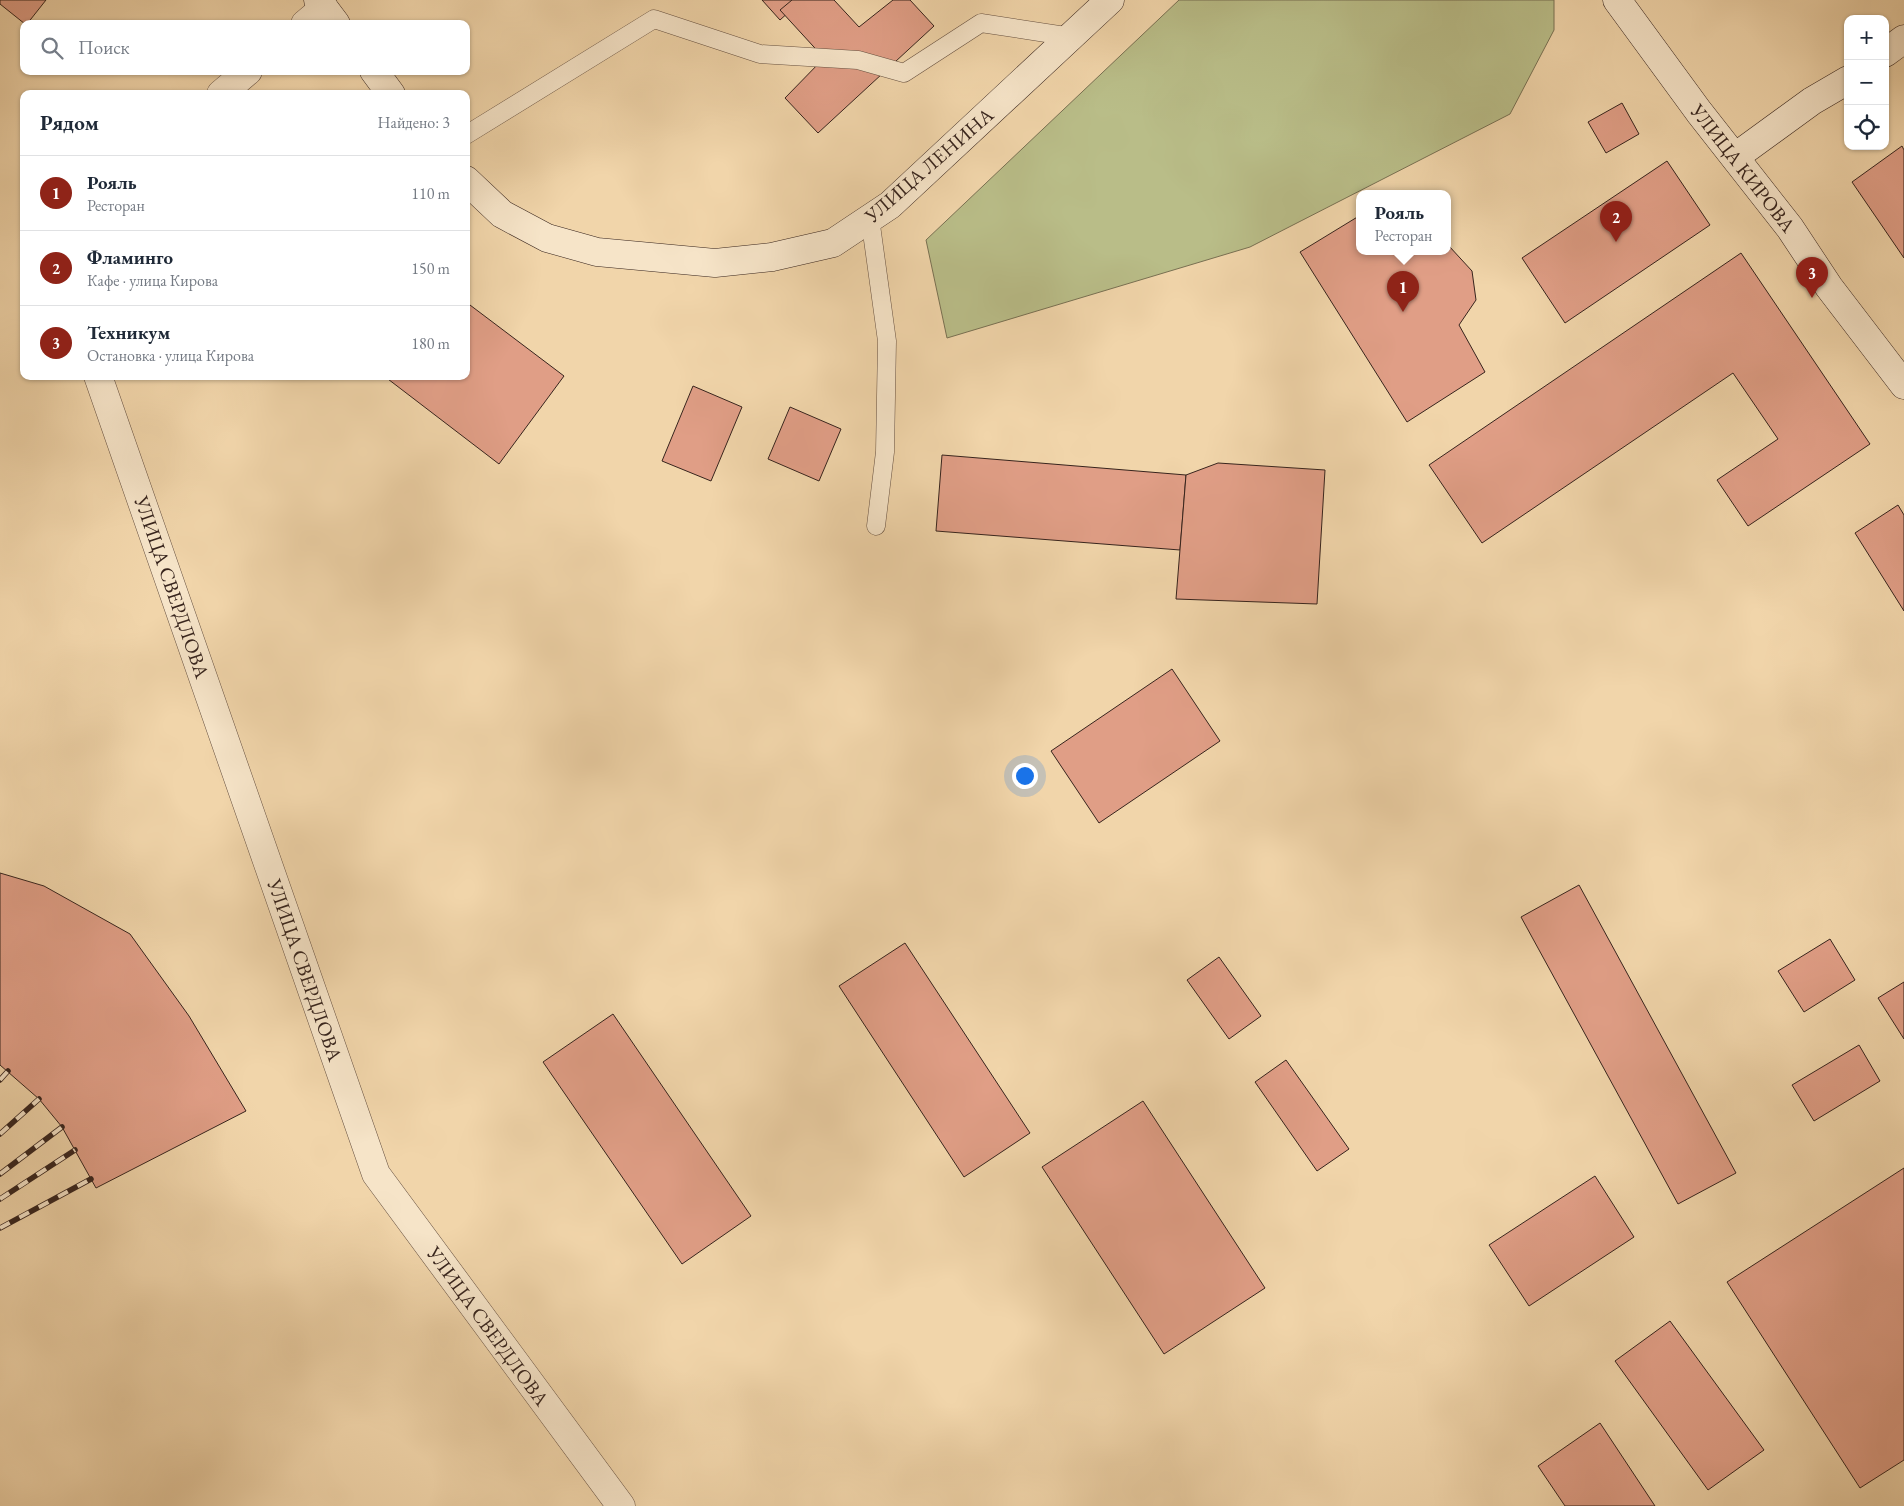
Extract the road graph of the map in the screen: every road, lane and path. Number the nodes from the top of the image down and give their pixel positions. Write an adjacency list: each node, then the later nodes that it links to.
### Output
1 (1110, 0): 3 (street, УЛИЦА ЛЕНИНА)
2 (1617, 0): 12 (street, УЛИЦА КИРОВА)
3 (1072, 37): 11 (lane); 14 (street, УЛИЦА ЛЕНИНА)
4 (1904, 39): 5 (street)
5 (1889, 50)
6 (243, 75): 9 (street)
7 (377, 75): 10 (street)
8 (1844, 82): 12 (street)
9 (226, 90)
10 (388, 90)
11 (470, 133)
12 (1735, 157): 16 (street, УЛИЦА КИРОВА)
13 (470, 184): 14 (street, УЛИЦА ЛЕНИНА)
14 (870, 218): 17 (lane)
15 (99, 380): 18 (street, УЛИЦА СВЕРДЛОВА)
16 (1904, 385)
17 (876, 526)
18 (621, 1506)

